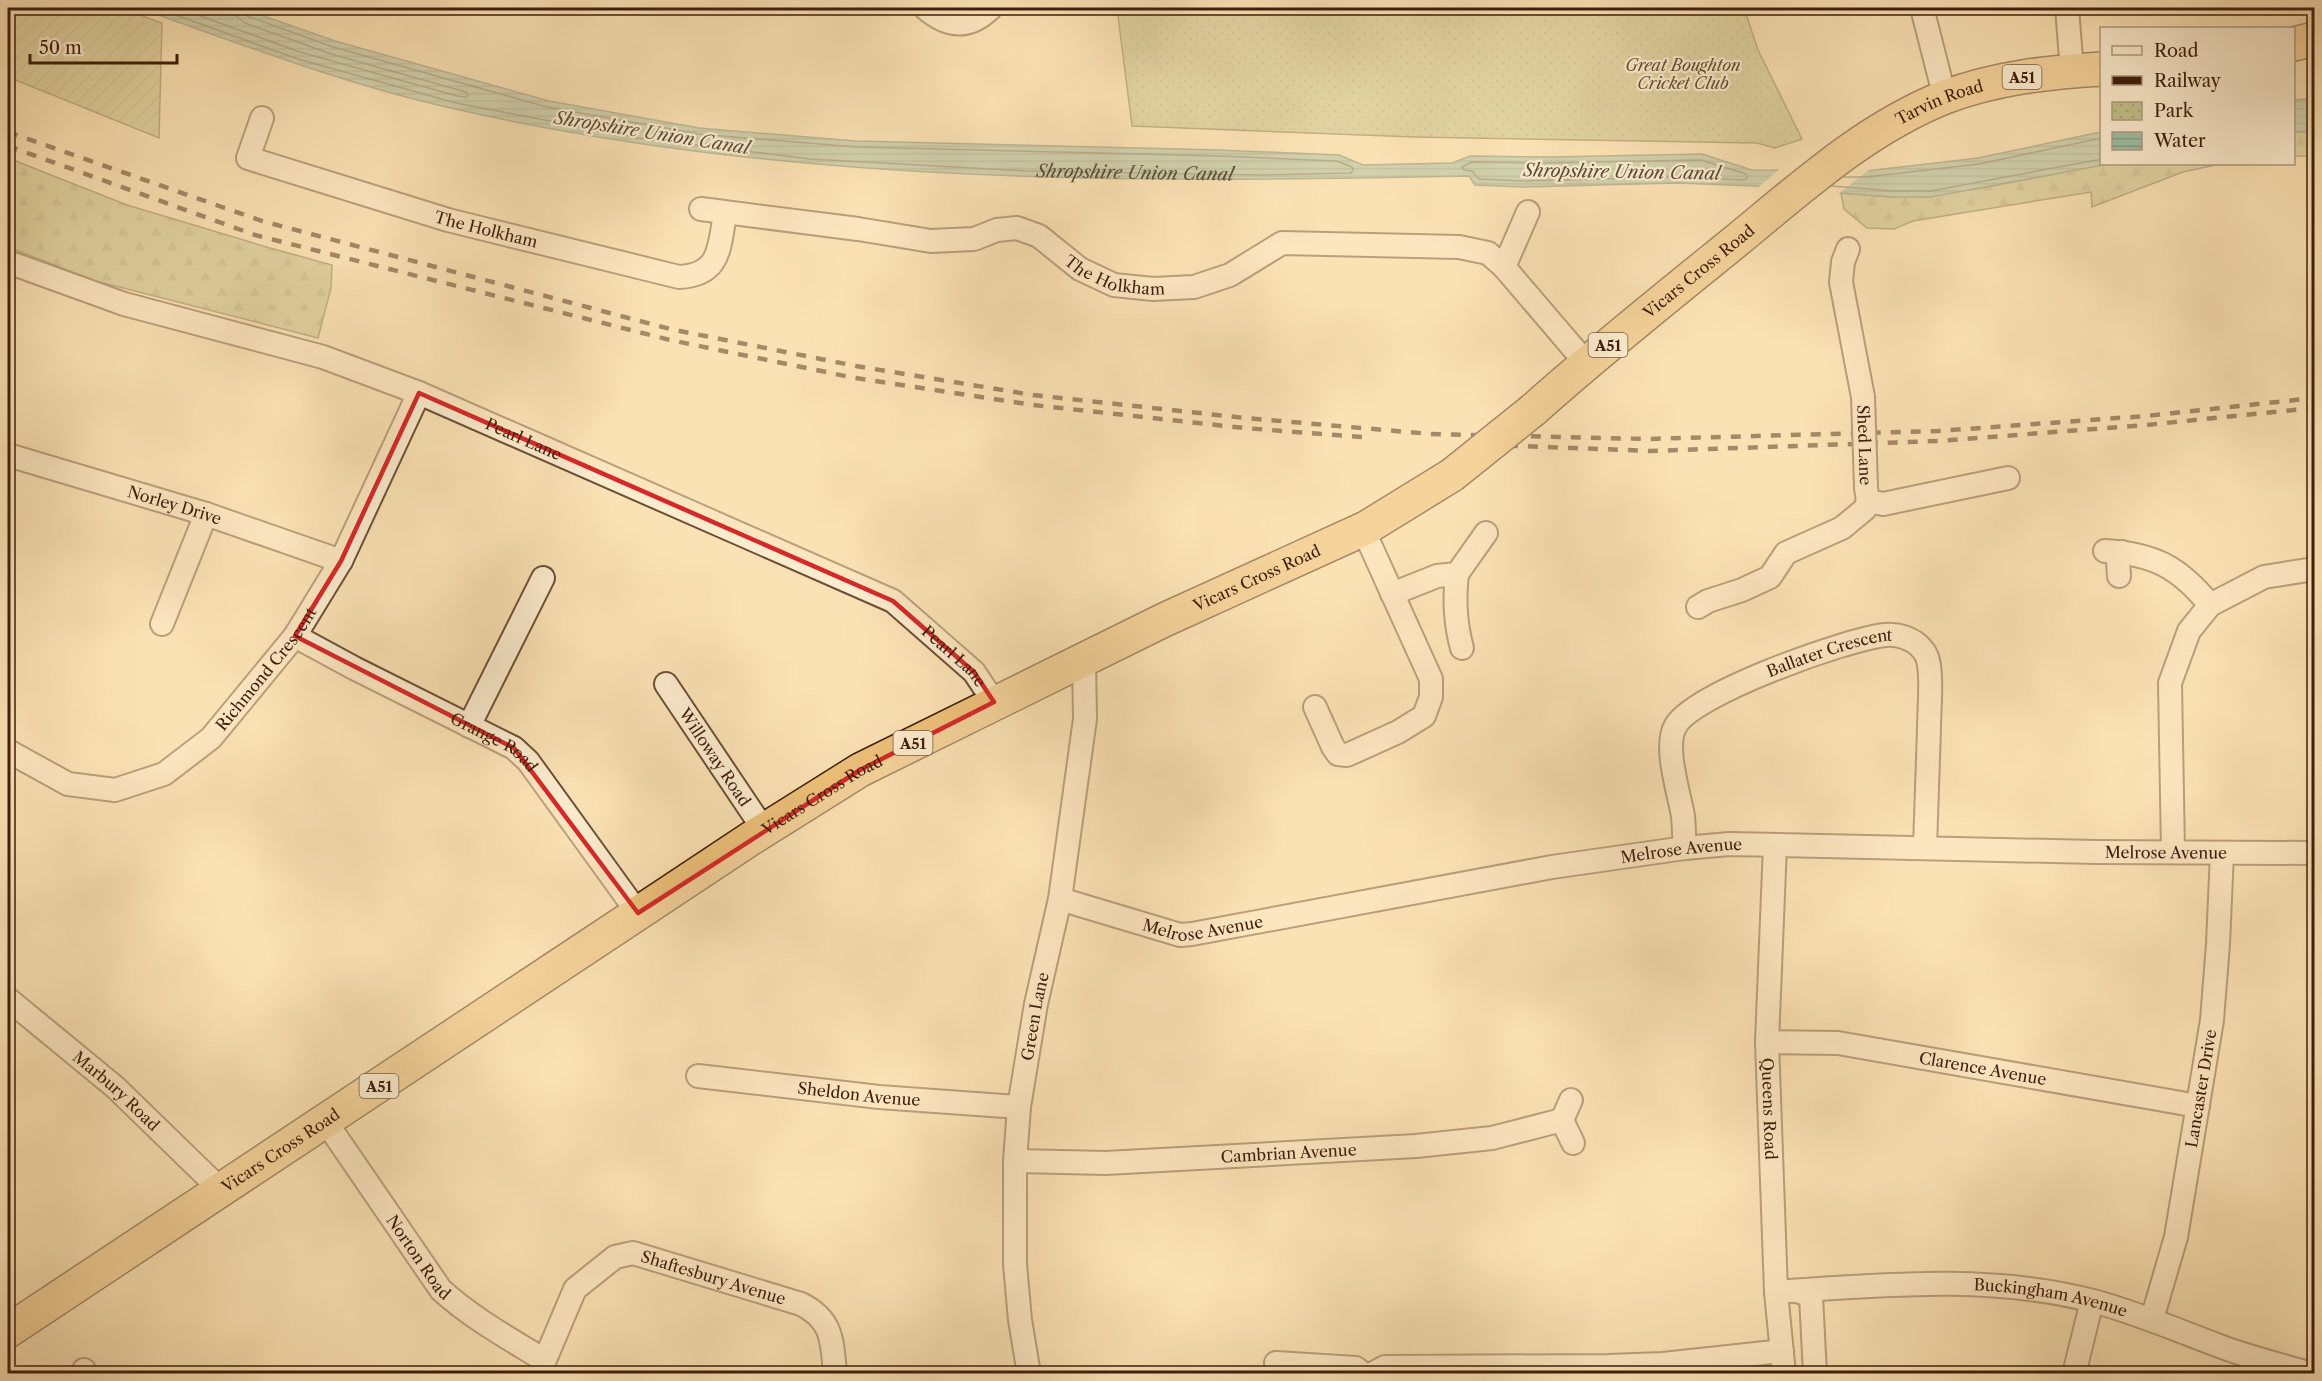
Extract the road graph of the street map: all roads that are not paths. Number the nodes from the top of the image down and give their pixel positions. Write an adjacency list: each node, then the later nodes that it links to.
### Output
1 (925, 8): 2 (street)
2 (991, 8)
3 (1922, 8): 8 (street)
4 (2067, 8): 7 (street)
5 (2314, 39): 6 (highway)
6 (2295, 44)
7 (2087, 70): 8 (highway, Tarvin Road / A51)
8 (1945, 98): 10 (highway, Tarvin Road / A51)
9 (262, 118): 13 (street, The Holkham)
10 (1798, 189): 17 (highway, Vicars Cross Road / A51)
11 (701, 209): 13 (street, The Holkham)
12 (1528, 212): 16 (street)
13 (725, 214): 16 (street, The Holkham)
14 (1848, 249): 21 (street, Shed Lane, bridge)
15 (8, 262): 18 (street, Pearl Lane)
16 (1504, 267): 17 (street, The Holkham)
17 (1586, 363): 23 (highway, Vicars Cross Road / A51, bridge)
18 (418, 393): 25 (street, Richmond Crescent); 38 (street, Pearl Lane)
19 (8, 455): 22 (street, Norley Drive)
20 (2007, 478): 21 (street, Shed Lane)
21 (1867, 494): 32 (street)
22 (206, 514): 25 (street, Norley Drive); 33 (street)
23 (1363, 530): 30 (street); 36 (highway, Vicars Cross Road / A51)
24 (1486, 533): 27 (street)
25 (341, 561): 34 (street, Richmond Crescent)
26 (2314, 569): 31 (street)
27 (1457, 574): 30 (street); 35 (street)
28 (2119, 576): 31 (street)
29 (543, 578): 40 (street)
30 (1392, 594): 39 (street)
31 (2210, 605): 46 (street)
32 (1698, 607)
33 (162, 624)
34 (295, 636): 40 (street, Grange Road); 41 (street, Richmond Crescent)
35 (1462, 648)
36 (1084, 661): 38 (highway, Vicars Cross Road / A51); 49 (street, Green Lane)
37 (666, 684): 42 (street, Willoway Road)
38 (994, 702): 42 (highway, Vicars Cross Road / A51)
39 (1314, 706)
40 (469, 726): 50 (street, Grange Road)
41 (8, 751)
42 (764, 830): 50 (highway, Vicars Cross Road / A51)
43 (1774, 845): 44 (street, Melrose Avenue); 45 (street, Melrose Avenue); 52 (street, Queens Road)
44 (1925, 847): 45 (street, Ballater Crescent); 46 (street, Melrose Avenue)
45 (1684, 848): 49 (street, Melrose Avenue)
46 (2173, 851): 48 (street, Melrose Avenue)
47 (2314, 853): 48 (street, Melrose Avenue)
48 (2222, 854): 54 (street, Lancaster Drive)
49 (1060, 899): 55 (street, Green Lane)
50 (638, 913): 56 (highway, Vicars Cross Road / A51)
51 (8, 999): 59 (street, Marbury Road)
52 (1767, 1042): 54 (street, Clarence Avenue); 60 (street, Queens Road)
53 (698, 1076): 55 (street, Sheldon Avenue)
54 (2198, 1106): 62 (street, Lancaster Drive)
55 (1019, 1107): 58 (street, Green Lane)
56 (326, 1122): 59 (highway, Vicars Cross Road / A51); 66 (street, Norton Road)
57 (1573, 1143): 58 (street, Cambrian Avenue)
58 (1016, 1161): 69 (street, Green Lane)
59 (221, 1190): 63 (highway, Vicars Cross Road / A51)
60 (1802, 1292): 61 (street, Buckingham Avenue); 64 (street, Queens Road); 73 (street, Queens Road)
61 (2092, 1301): 62 (street, Buckingham Avenue); 74 (street)
62 (2151, 1319): 67 (street, Buckingham Avenue)
63 (8, 1331)
64 (1782, 1351): 71 (street); 72 (street, Queens Road)
65 (1276, 1363): 70 (street)
66 (541, 1367): 68 (street, Shaftesbury Avenue)
67 (2314, 1373)
68 (835, 1374)
69 (1029, 1374)
70 (1363, 1374)
71 (1372, 1374)
72 (1784, 1374)
73 (1815, 1374)
74 (2074, 1374)

